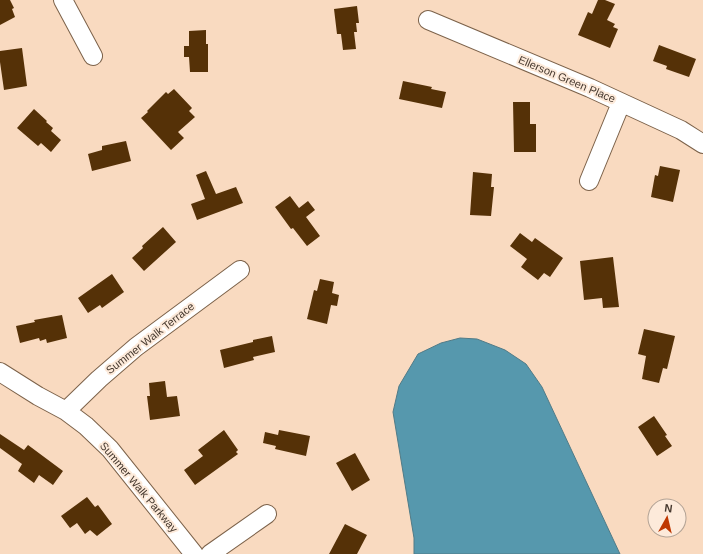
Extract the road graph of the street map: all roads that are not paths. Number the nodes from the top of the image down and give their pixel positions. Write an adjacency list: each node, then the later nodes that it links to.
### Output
1 (62, 0): 3 (street)
2 (428, 20): 4 (street, Ellerson Green Place)
3 (93, 56)
4 (621, 102): 5 (street, Ellerson Green Place); 6 (street)
5 (703, 144)
6 (589, 181)
7 (240, 270): 9 (street, Summer Walk Terrace)
8 (0, 372): 9 (street, Summer Walk Parkway)
9 (66, 411): 11 (street, Summer Walk Parkway)
10 (268, 514): 12 (street)
11 (194, 554)
12 (210, 554)

